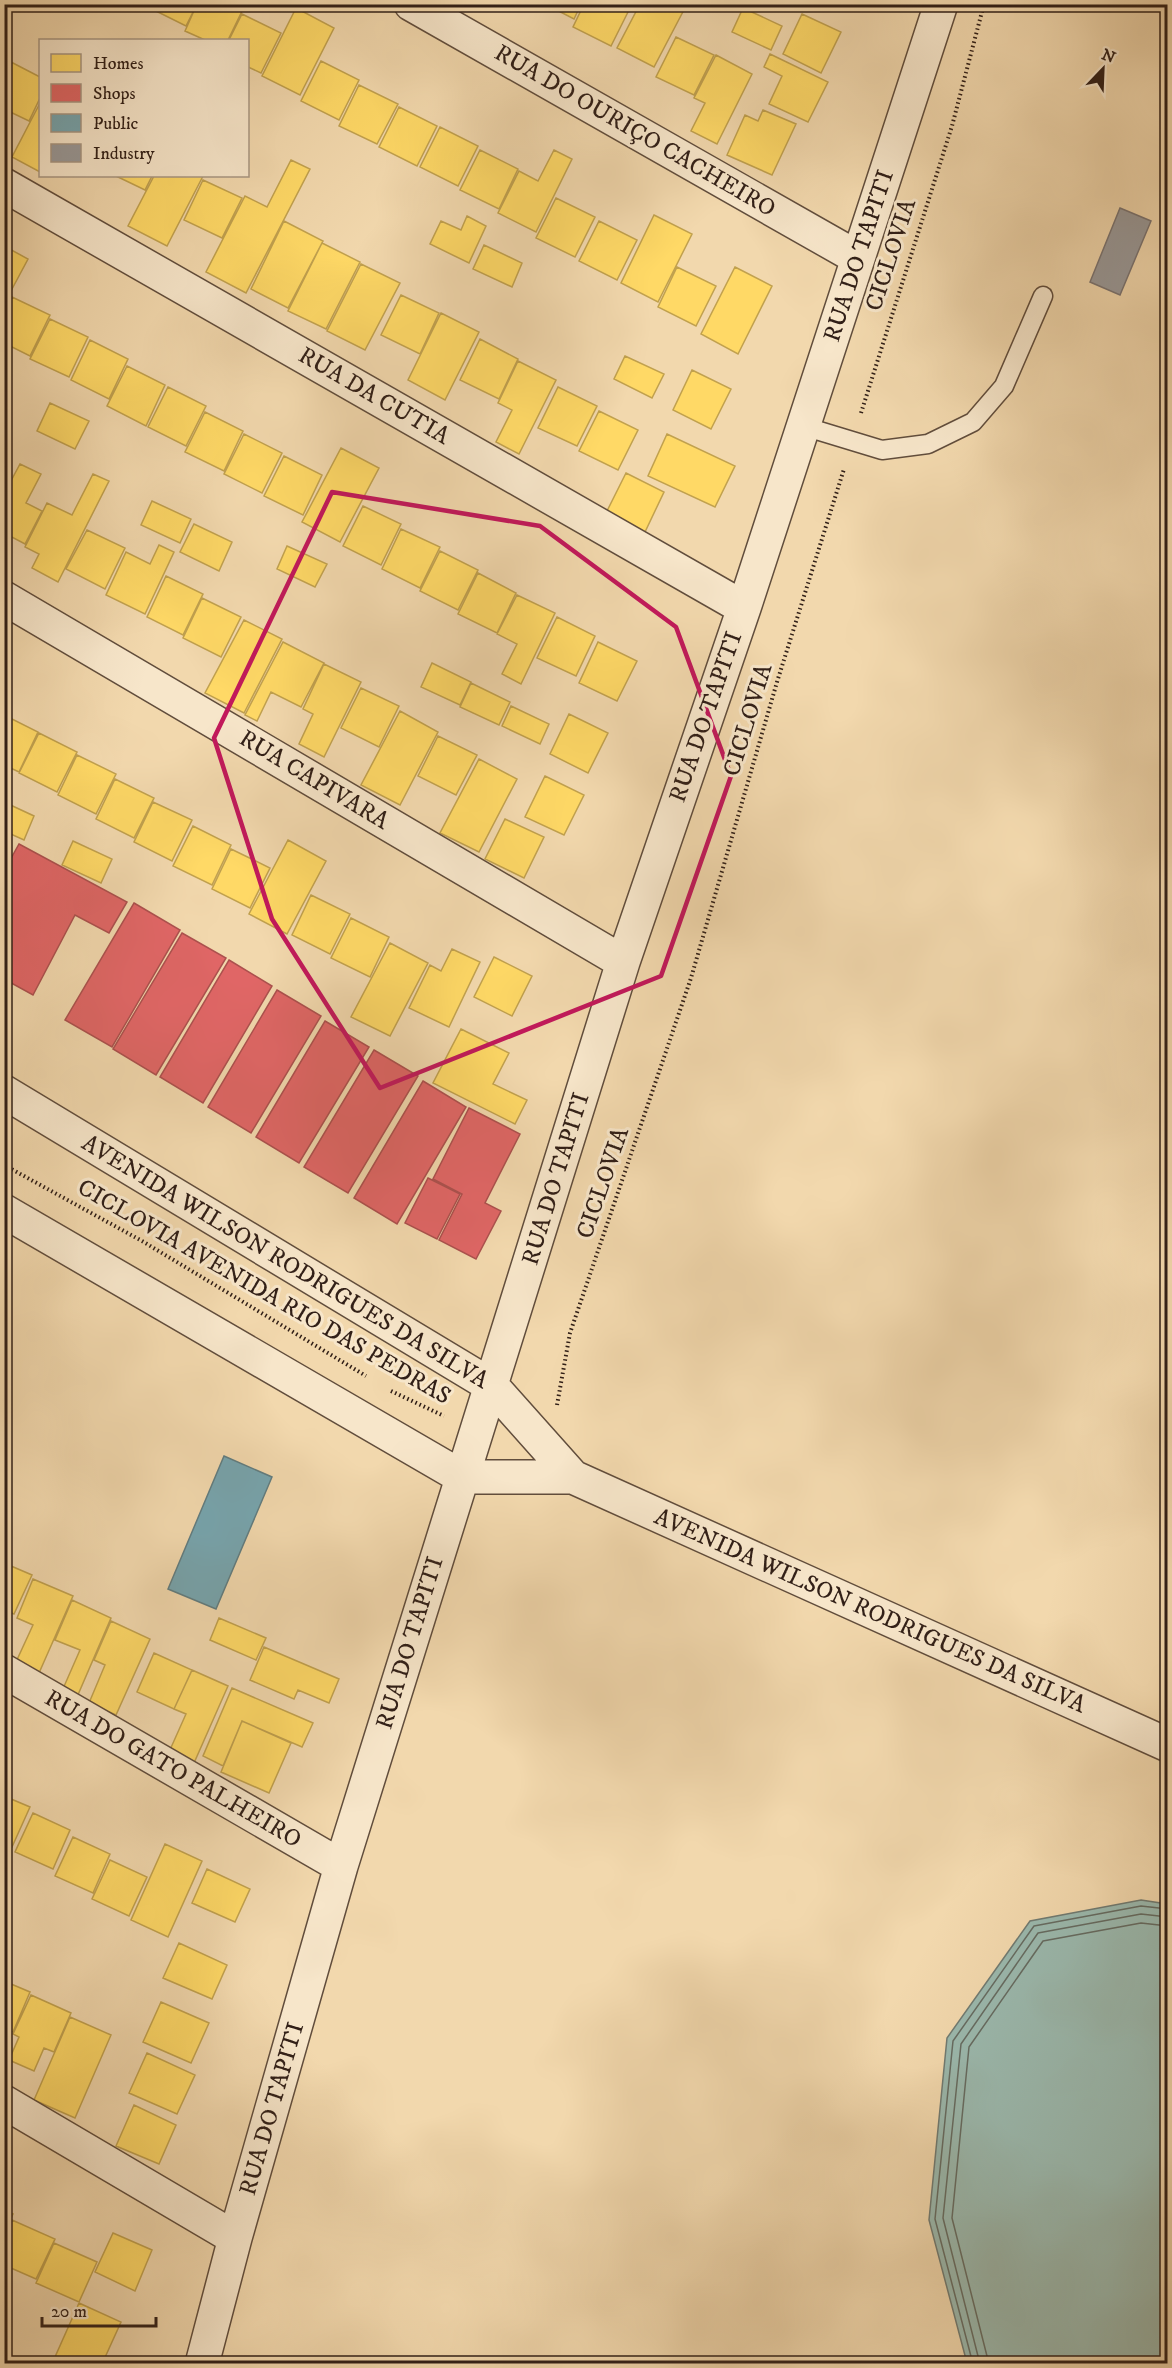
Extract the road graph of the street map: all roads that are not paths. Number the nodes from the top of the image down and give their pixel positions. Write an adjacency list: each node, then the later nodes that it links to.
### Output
1 (411, 4): 4 (street, RUA DO OURIÇO CACHEIRO)
2 (941, 4): 4 (street, RUA DO TAPITI)
3 (4, 185): 8 (street, RUA DA CUTIA)
4 (858, 258): 6 (street, RUA DO TAPITI)
5 (1043, 296): 6 (lane)
6 (803, 426): 8 (street, RUA DO TAPITI)
7 (4, 598): 9 (street, RUA CAPIVARA)
8 (744, 608): 9 (street, RUA DO TAPITI)
9 (622, 962): 12 (street, RUA DO TAPITI)
10 (4, 1092): 12 (street, AVENIDA WILSON RODRIGUES DA SILVA)
11 (4, 1211): 13 (street)
12 (492, 1386): 13 (street, RUA DO TAPITI); 14 (street, AVENIDA WILSON RODRIGUES DA SILVA)
13 (462, 1477): 14 (street, AVENIDA WILSON RODRIGUES DA SILVA); 17 (street, RUA DO TAPITI)
14 (573, 1477): 16 (street, AVENIDA WILSON RODRIGUES DA SILVA)
15 (4, 1671): 17 (street, RUA DO GATO PALHEIRO)
16 (1167, 1745)
17 (341, 1866): 19 (street, RUA DO TAPITI)
18 (4, 2102): 19 (street)
19 (235, 2238): 20 (street, RUA DO TAPITI)
20 (202, 2364)

